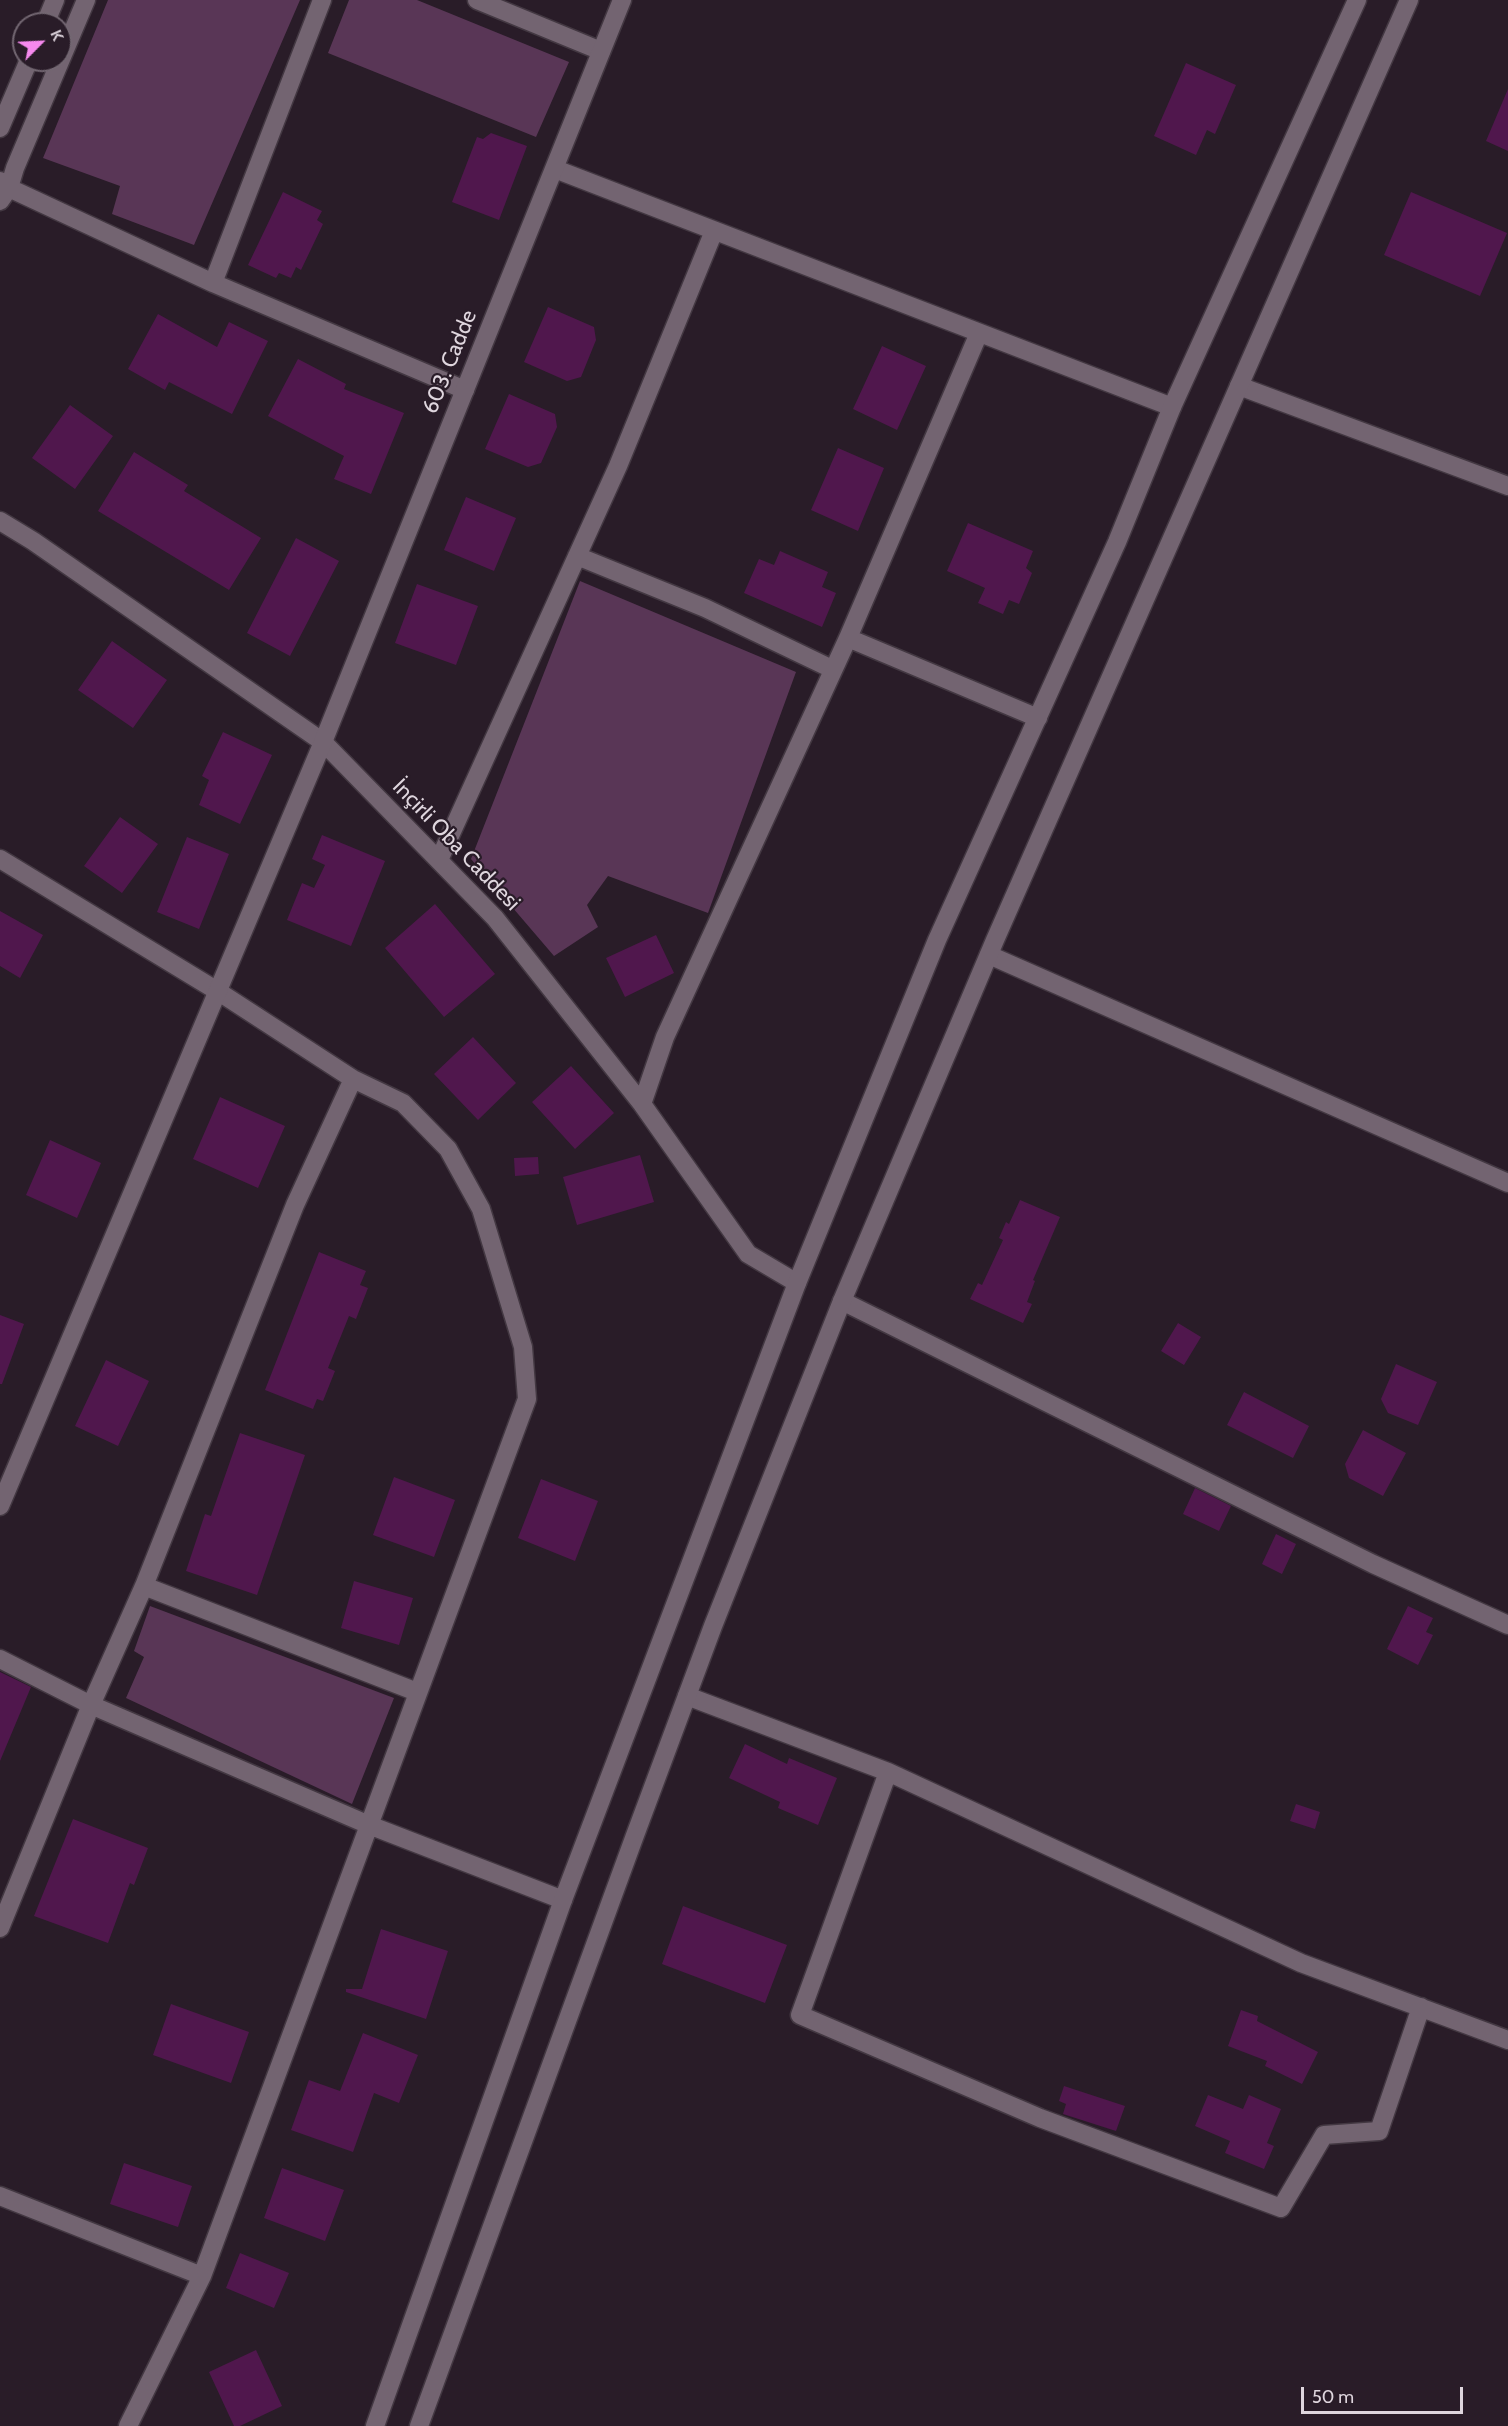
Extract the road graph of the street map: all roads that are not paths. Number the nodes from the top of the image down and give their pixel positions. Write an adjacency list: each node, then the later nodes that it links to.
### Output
1 (86, 0): 11 (street)
2 (322, 0): 13 (street)
3 (477, 0): 7 (street)
4 (622, 0): 7 (street, 603. Cadde)
5 (1357, 0): 17 (street)
6 (1409, 0): 15 (street)
7 (601, 51): 10 (street, 603. Cadde)
8 (24, 72): 9 (street)
9 (0, 128)
10 (555, 170): 12 (street); 16 (street, 603. Cadde)
11 (3, 190): 13 (street)
12 (714, 231): 14 (street); 20 (street)
13 (213, 283): 16 (street)
14 (978, 333): 17 (street); 21 (street)
15 (1239, 386): 18 (street); 27 (street)
16 (465, 390): 24 (street, 603. Cadde)
17 (1172, 407): 23 (street)
18 (1508, 486)
19 (0, 521): 24 (street, İnçirli Oba Caddesi)
20 (577, 556): 22 (street); 26 (street)
21 (848, 638): 22 (street); 23 (street)
22 (832, 669): 30 (street)
23 (1038, 718): 32 (street)
24 (323, 742): 26 (street, İnçirli Oba Caddesi); 28 (street, 603. Cadde)
25 (0, 859): 28 (street)
26 (439, 860): 30 (street, İnçirli Oba Caddesi)
27 (989, 955): 31 (street); 33 (street)
28 (219, 992): 29 (street); 34 (street, 603. Cadde)
29 (352, 1079): 35 (street); 38 (street)
30 (642, 1104): 32 (street, İnçirli Oba Caddesi)
31 (1508, 1183)
32 (797, 1283): 43 (street)
33 (842, 1301): 36 (street); 39 (street)
34 (0, 1506)
35 (144, 1586): 38 (street); 40 (street)
36 (1508, 1625)
37 (0, 1659): 40 (street)
38 (417, 1692): 42 (street)
39 (687, 1696): 41 (street); 51 (street)
40 (91, 1705): 42 (street); 44 (street)
41 (888, 1772): 45 (street); 45 (street)
42 (369, 1825): 43 (street); 48 (street)
43 (563, 1900): 50 (street)
44 (0, 1928)
45 (1421, 2007): 46 (street)
46 (1508, 2040)
47 (0, 2196): 48 (street)
48 (202, 2276): 49 (street)
49 (128, 2426)
50 (375, 2426)
51 (419, 2426)

